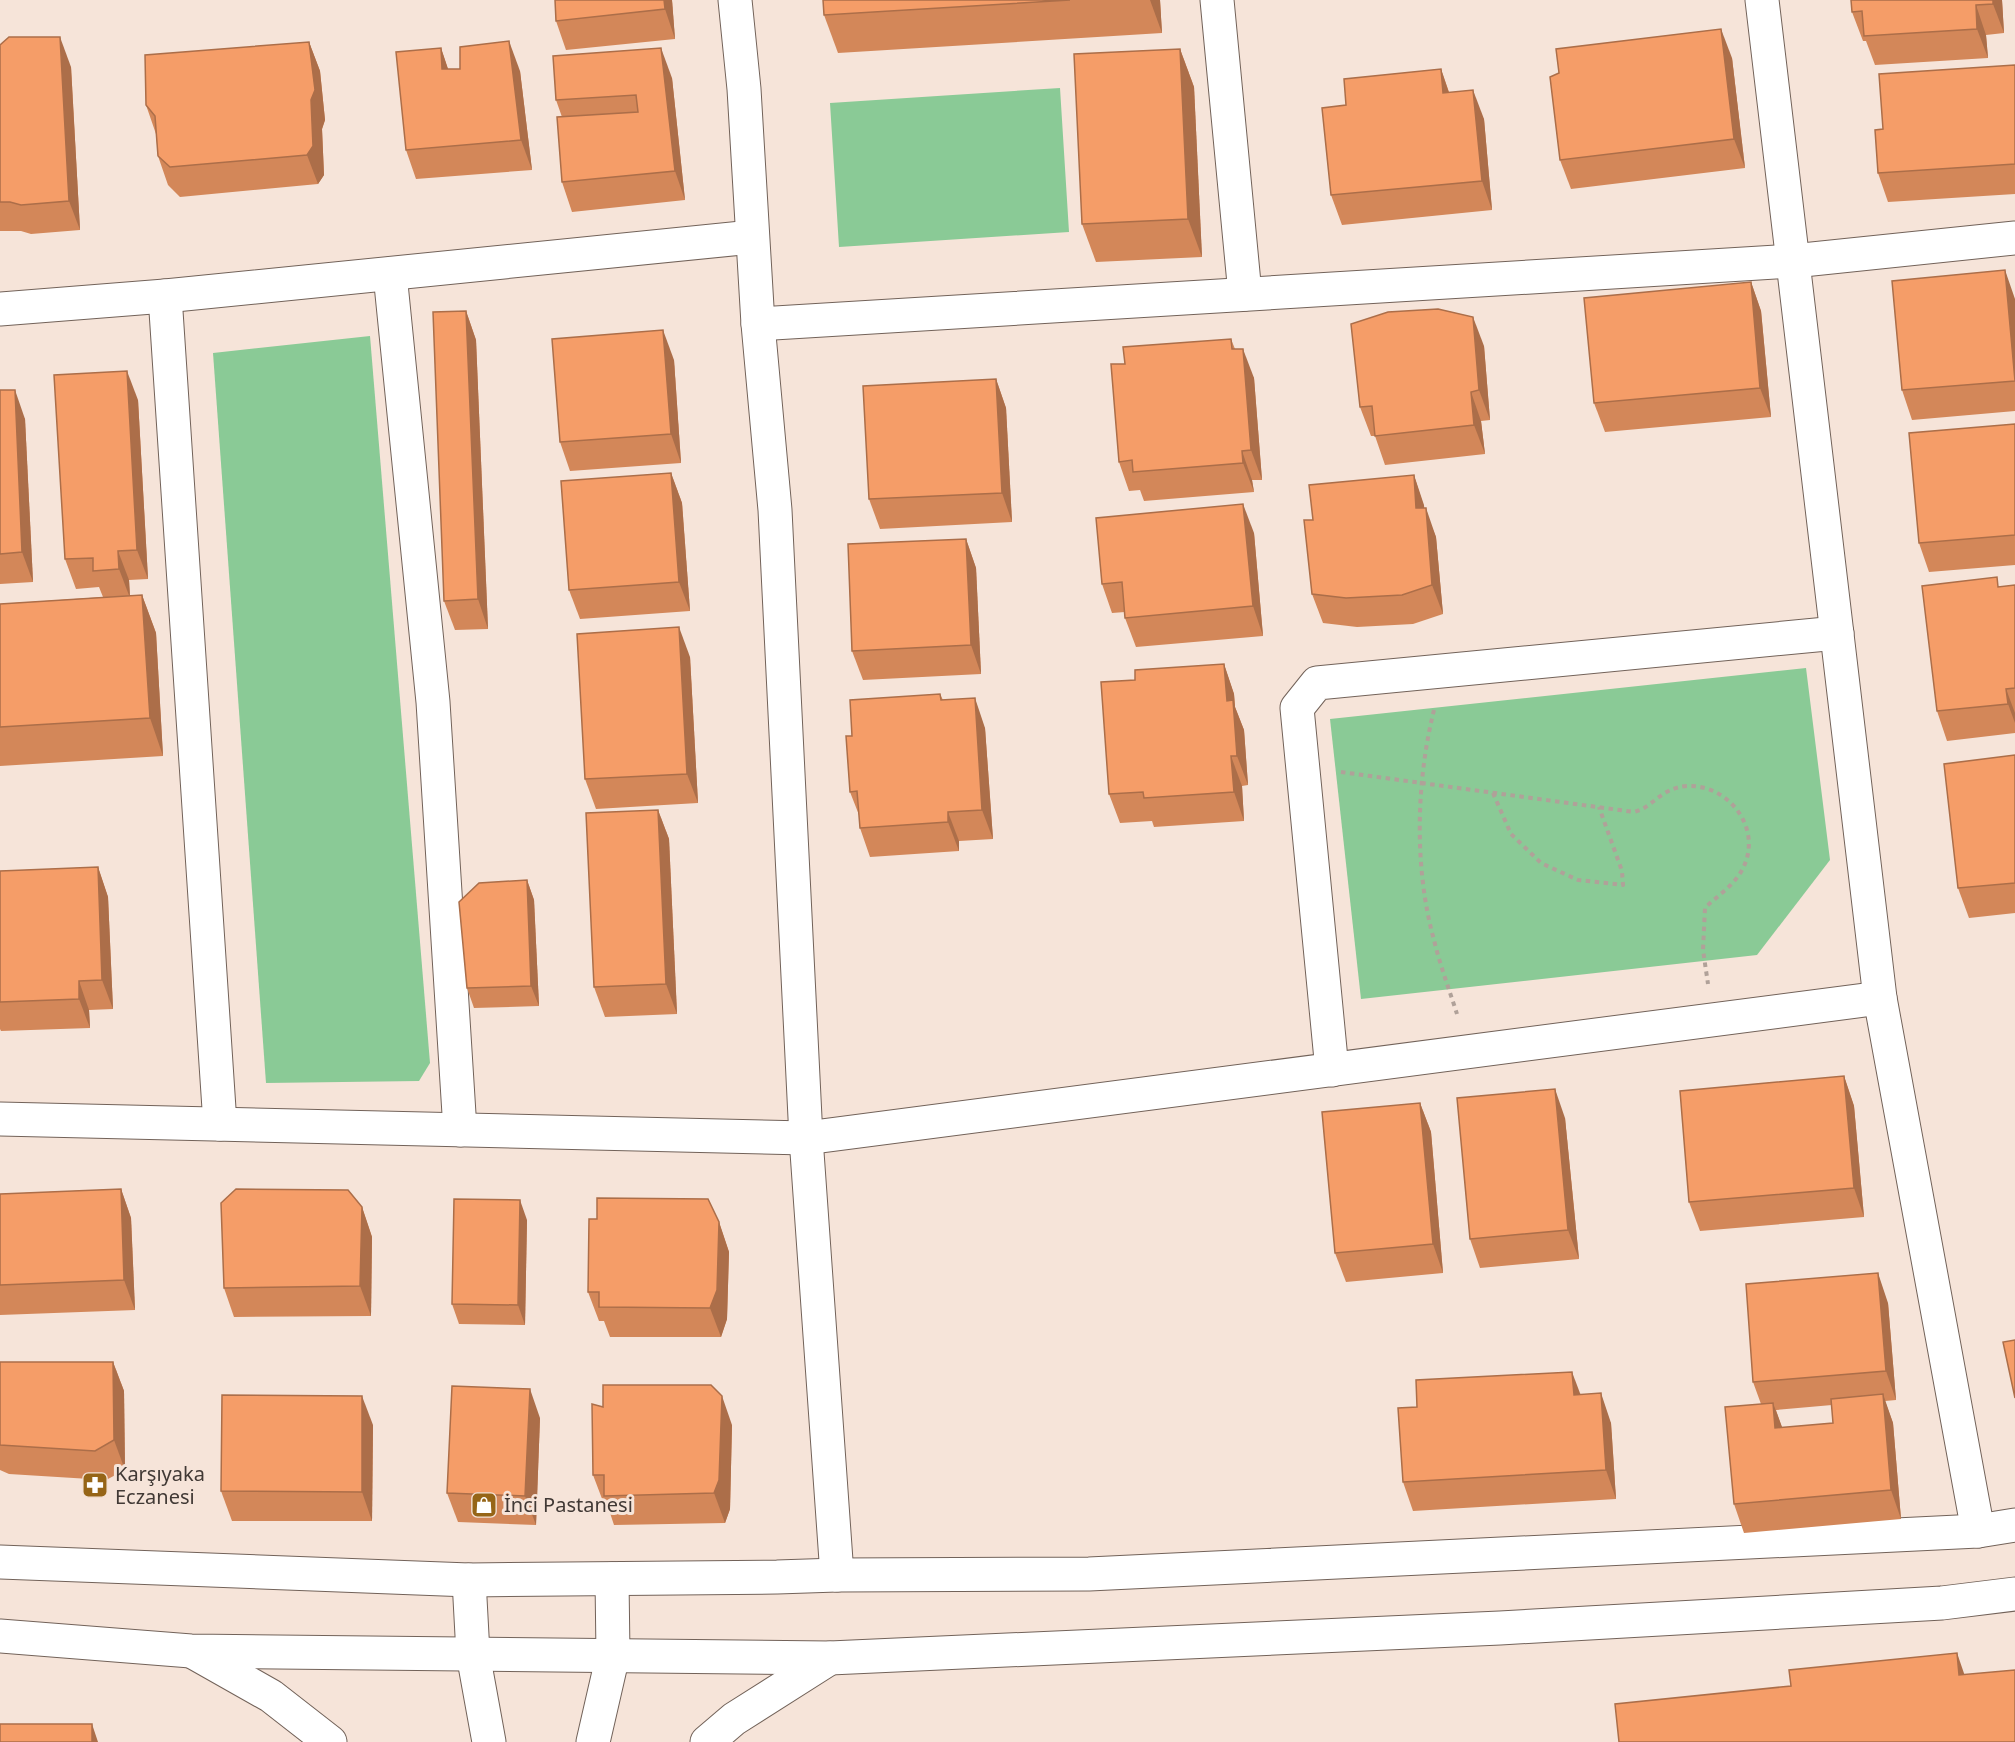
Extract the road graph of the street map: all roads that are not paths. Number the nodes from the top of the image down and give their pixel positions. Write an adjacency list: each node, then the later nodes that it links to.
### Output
1 (735, 0): 4 (street)
2 (1216, 0): 8 (street)
3 (1762, 0): 6 (street)
4 (752, 237): 7 (street); 11 (street)
5 (2015, 238): 6 (street)
6 (1793, 261): 8 (street); 12 (street)
7 (390, 274): 9 (street); 17 (street)
8 (1245, 294): 11 (street)
9 (165, 296): 10 (street); 16 (street)
10 (0, 309)
11 (758, 324): 18 (street)
12 (1837, 633): 13 (street); 14 (street)
13 (1880, 998): 14 (street); 20 (street)
14 (1332, 1070): 18 (street)
15 (0, 1119): 16 (street)
16 (220, 1124): 17 (street)
17 (460, 1130): 18 (street)
18 (806, 1138): 22 (street)
19 (2015, 1525): 20 (street)
20 (1978, 1531): 22 (street)
21 (0, 1562): 24 (street)
22 (837, 1575): 23 (street)
23 (612, 1579): 24 (street); 29 (street)
24 (469, 1580): 28 (street)
25 (2015, 1593): 30 (street)
26 (0, 1636): 27 (street)
27 (191, 1651): 28 (street); 31 (street)
28 (473, 1654): 29 (street); 32 (street)
29 (613, 1655): 30 (street); 33 (street)
30 (830, 1658): 34 (street)
31 (330, 1742)
32 (489, 1742)
33 (593, 1742)
34 (707, 1742)

